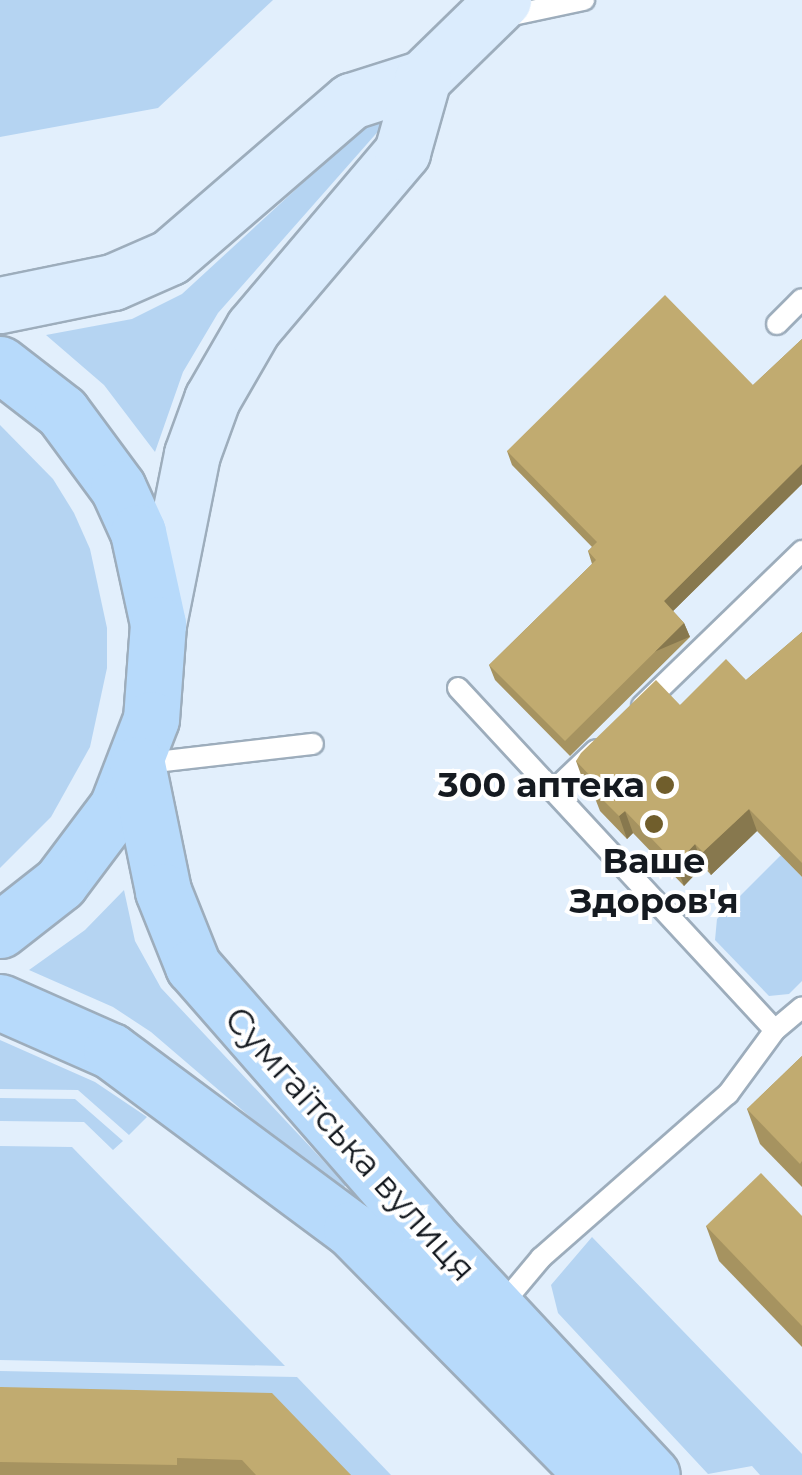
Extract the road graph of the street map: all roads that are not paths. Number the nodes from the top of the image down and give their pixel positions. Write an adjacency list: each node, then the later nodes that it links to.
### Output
1 (584, 0): 2 (lane)
2 (492, 10): 3 (main road)
3 (422, 78): 5 (main road); 9 (main road)
4 (802, 299): 6 (lane)
5 (0, 305)
6 (777, 324)
7 (0, 364): 9 (main road)
8 (802, 551): 13 (lane)
9 (158, 624): 12 (main road)
10 (458, 688): 13 (lane)
11 (314, 744): 12 (lane)
12 (137, 764): 14 (main road); 18 (main road, Сумгаїтська вулиця)
13 (553, 791): 17 (lane)
14 (0, 930)
15 (0, 1002): 19 (main road, Сумгаїтська вулиця)
16 (802, 1007): 17 (lane)
17 (775, 1030): 18 (lane)
18 (500, 1306): 20 (main road, Сумгаїтська вулиця)
19 (594, 1475)
20 (652, 1475)

